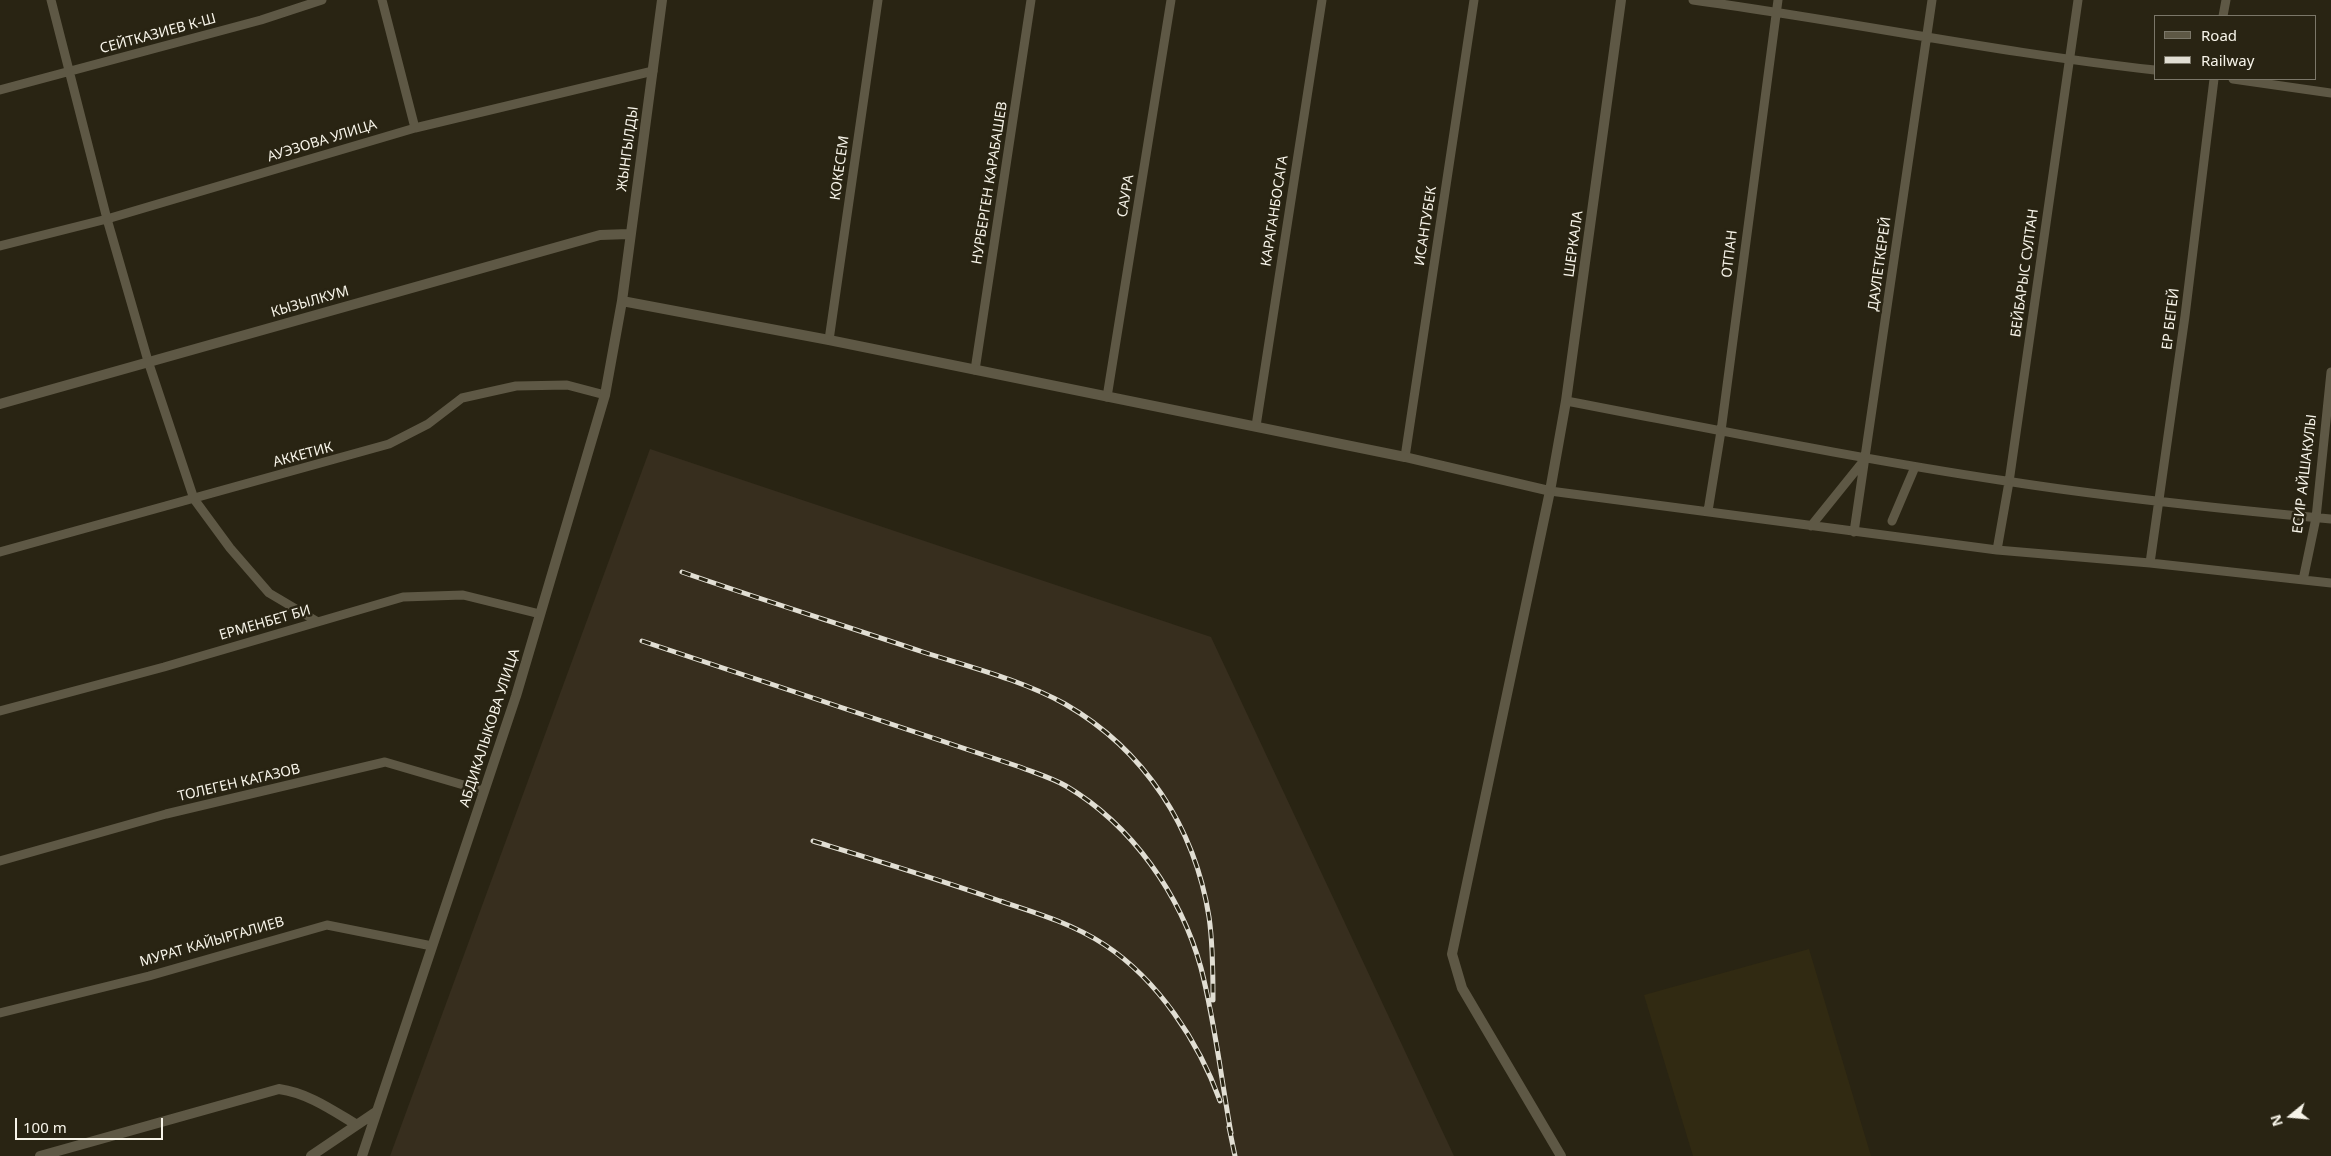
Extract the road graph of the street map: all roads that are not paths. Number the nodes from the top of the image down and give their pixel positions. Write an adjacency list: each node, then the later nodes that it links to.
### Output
1 (51, 0): 22 (street)
2 (322, 0): 22 (street, СЕЙТКАЗИЕВ К-Ш)
3 (382, 0): 27 (street)
4 (662, 0): 21 (street, ЖЫНГЫЛДЫ)
5 (878, 0): 32 (street, КОКЕСЕМ)
6 (1031, 0): 34 (street, НУРБЕРГЕН КАРАБАШЕВ)
7 (1171, 0): 37 (street, САУРА)
8 (1322, 0): 40 (street, КАРАГАНБОСАГА)
9 (1474, 0): 42 (street, ИСАНТУБЕК)
10 (1621, 0): 38 (street, ШЕРКАЛА)
11 (1693, 0): 16 (street)
12 (1778, 0): 16 (street, ОТПАН)
13 (1932, 0): 18 (street, ДАУЛЕТКЕРЕЙ)
14 (2078, 0): 19 (street, БЕЙБАРЫС СУЛТАН)
15 (2226, 0): 17 (street)
16 (1776, 12): 18 (street); 41 (street, ОТПАН)
17 (2223, 15)
18 (1928, 38): 19 (street); 43 (street, ДАУЛЕТКЕРЕЙ)
19 (2069, 60): 20 (street); 45 (street, БЕЙБАРЫС СУЛТАН)
20 (2154, 70)
21 (653, 71): 27 (street, АУЭЗОВА УЛИЦА); 29 (street, ЖЫНГЫЛДЫ)
22 (70, 72): 25 (street, СЕЙТКАЗИЕВ К-Ш); 28 (street)
23 (2214, 80): 48 (street, ЕР БЕГЕЙ)
24 (2240, 80): 26 (street)
25 (0, 90)
26 (2331, 93)
27 (415, 128): 28 (street, АУЭЗОВА УЛИЦА)
28 (107, 219): 30 (street, АУЭЗОВА УЛИЦА); 33 (street)
29 (630, 234): 31 (street, ЖЫНГЫЛДЫ); 33 (street, КЫЗЫЛКУМ)
30 (0, 246)
31 (622, 301): 32 (street); 36 (street, АБДИКАЛЫКОВА УЛИЦА)
32 (829, 340): 34 (street)
33 (148, 361): 39 (street, КЫЗЫЛКУМ); 47 (street)
34 (976, 370): 37 (street)
35 (2331, 372): 50 (street, ЕСИР АЙШАКУЛЫ)
36 (605, 395): 47 (street, АККЕТИК); 60 (street, АБДИКАЛЫКОВА УЛИЦА)
37 (1107, 397): 40 (street)
38 (1566, 401): 41 (street); 46 (street, ШЕРКАЛА)
39 (0, 404)
40 (1256, 426): 42 (street)
41 (1721, 431): 43 (street); 49 (street, ОТПАН)
42 (1405, 457): 46 (street)
43 (1865, 459): 44 (street); 53 (street); 54 (street, ДАУЛЕТКЕРЕЙ)
44 (1915, 467): 45 (street); 52 (street)
45 (2009, 482): 48 (street); 55 (street, БЕЙБАРЫС СУЛТАН)
46 (1550, 490): 49 (street); 72 (street, ШЕРКАЛА)
47 (194, 500): 56 (street, АККЕТИК); 61 (street)
48 (2160, 502): 50 (street); 57 (street, ЕР БЕГЕЙ)
49 (1708, 511): 53 (street)
50 (2316, 518): 51 (street); 58 (street, ЕСИР АЙШАКУЛЫ)
51 (2331, 519)
52 (1892, 521)
53 (1811, 526): 54 (street)
54 (1854, 532): 55 (street)
55 (1997, 550): 57 (street)
56 (0, 552)
57 (2150, 562): 58 (street)
58 (2303, 580): 59 (street)
59 (2331, 582)
60 (540, 614): 61 (street, ЕРМЕНБЕТ БИ); 63 (street, АБДИКАЛЫКОВА УЛИЦА)
61 (318, 622): 62 (street, ЕРМЕНБЕТ БИ)
62 (0, 711)
63 (484, 791): 64 (street, ТОЛЕГЕН КАГАЗОВ); 65 (street, АБДИКАЛЫКОВА УЛИЦА)
64 (1, 858)
65 (432, 946): 66 (street, МУРАТ КАЙЫРГАЛИЕВ); 67 (street, АБДИКАЛЫКОВА УЛИЦА)
66 (0, 1013)
67 (377, 1111): 68 (street); 71 (street, АБДИКАЛЫКОВА УЛИЦА)
68 (358, 1125): 69 (street); 70 (street)
69 (40, 1156)
70 (311, 1156)
71 (362, 1156)
72 (1560, 1156)

